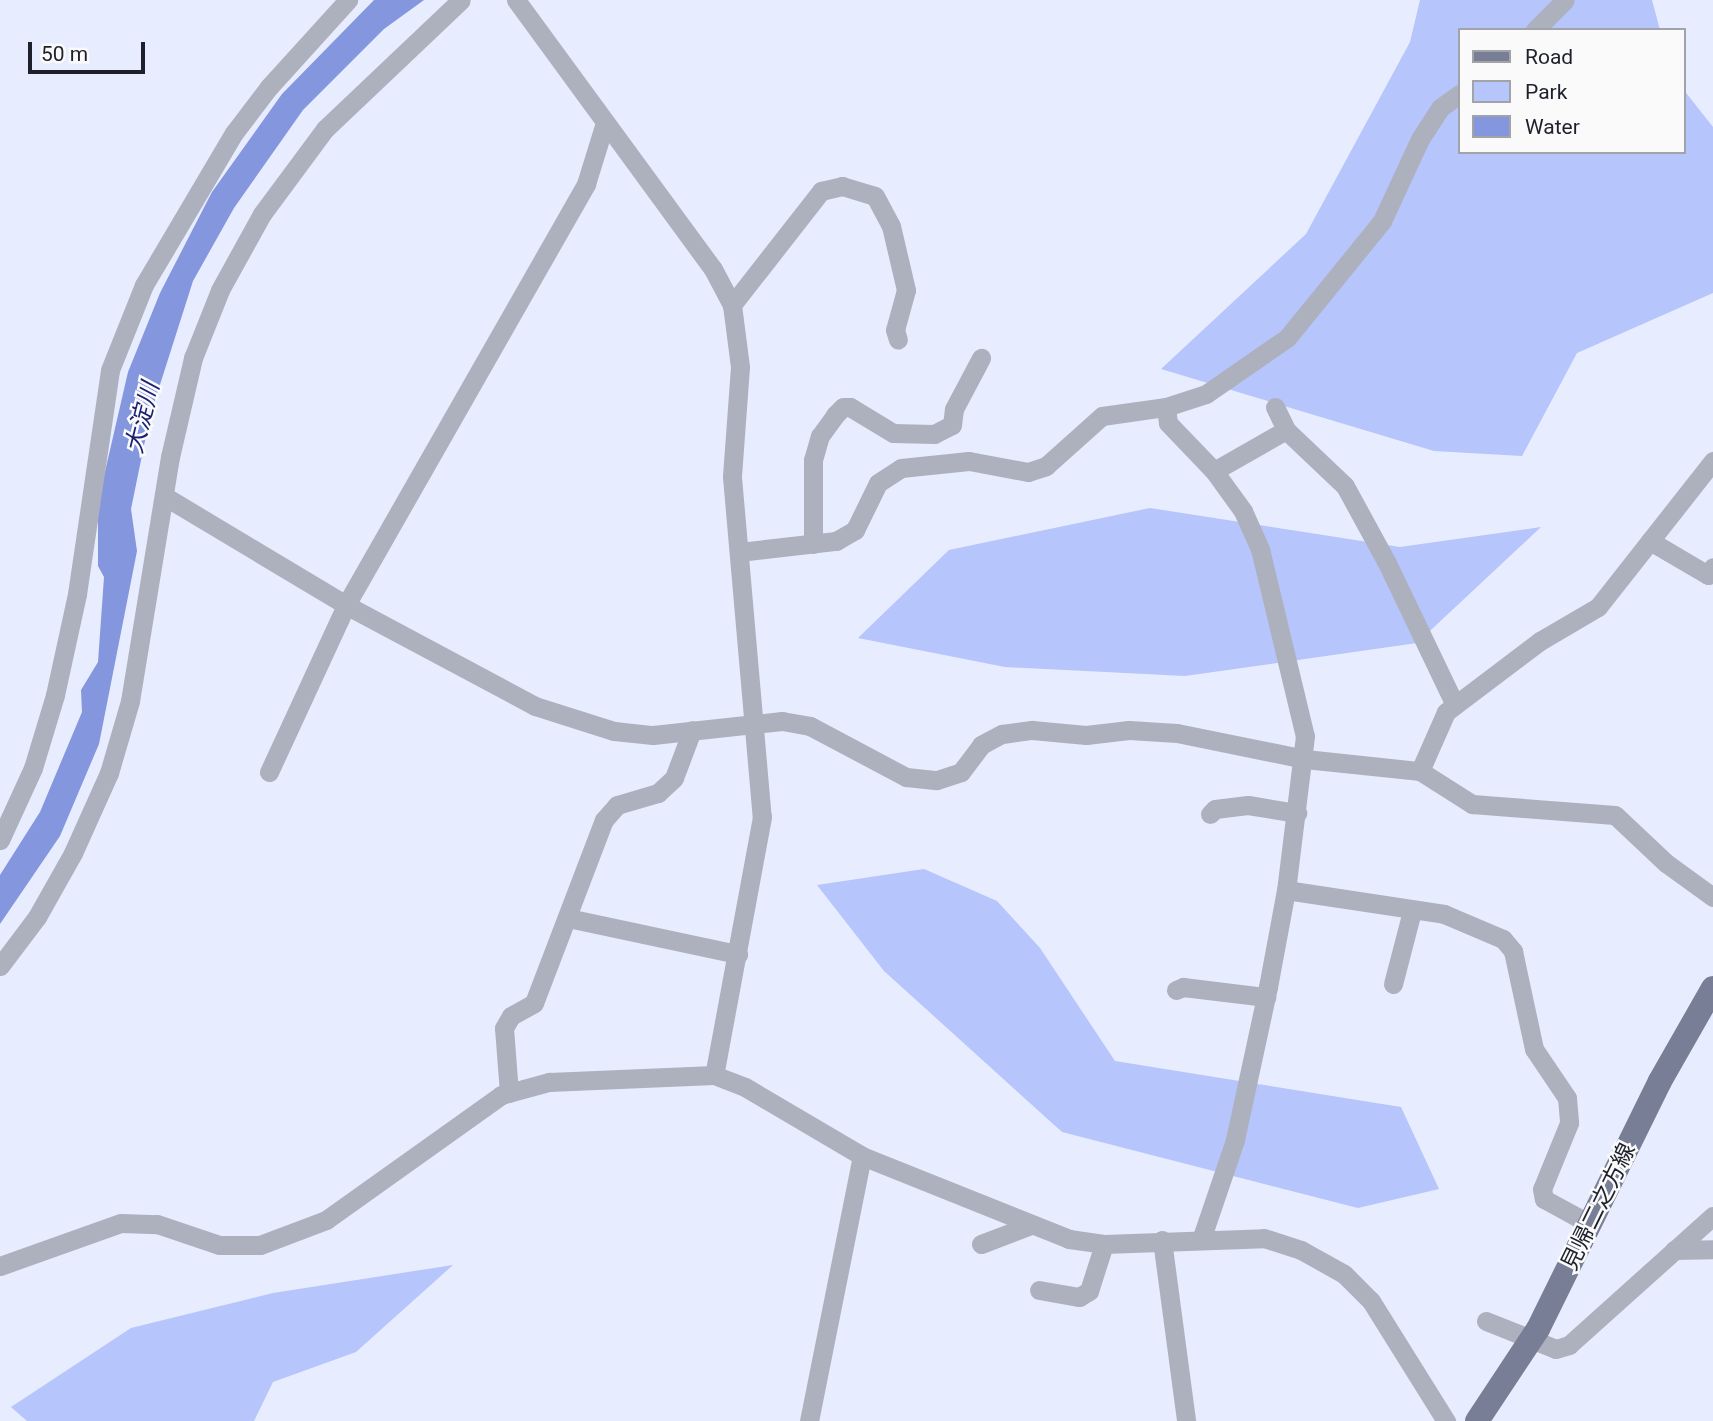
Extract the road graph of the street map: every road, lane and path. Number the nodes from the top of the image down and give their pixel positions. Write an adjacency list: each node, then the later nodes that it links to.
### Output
1 (348, 0): 30 (street)
2 (461, 0): 16 (street)
3 (516, 0): 7 (street)
4 (1565, 0): 5 (street)
5 (1537, 28)
6 (1458, 95): 11 (street)
7 (604, 125): 8 (street); 21 (street)
8 (732, 305): 9 (street); 19 (street)
9 (898, 340)
10 (981, 358): 18 (street)
11 (1166, 407): 15 (street); 18 (street)
12 (1275, 407): 13 (street)
13 (1286, 430): 15 (street); 22 (street)
14 (1713, 461): 17 (street)
15 (1214, 471): 25 (street)
16 (164, 496): 21 (street); 36 (street)
17 (1650, 541): 20 (street); 22 (street)
18 (813, 544): 19 (street)
19 (739, 552): 23 (street)
20 (1713, 567)
21 (346, 605): 24 (street); 27 (street)
22 (1455, 705): 26 (street)
23 (754, 723): 24 (street); 25 (street); 35 (street)
24 (692, 730): 34 (street)
25 (1305, 759): 26 (street); 28 (street)
26 (1420, 771): 32 (street)
27 (269, 772)
28 (1297, 813): 29 (street); 31 (street)
29 (1210, 814)
30 (0, 840)
31 (1286, 890): 33 (street); 41 (street)
32 (1713, 897)
33 (1412, 911): 38 (street); 47 (street)
34 (568, 918): 35 (street); 43 (street)
35 (738, 954): 42 (street)
36 (0, 966)
37 (1222, 977): 41 (street)
38 (1393, 984)
39 (1713, 988): 47 (main road, 見帰二之方線)
40 (1176, 990): 41 (street)
41 (1267, 992): 48 (street)
42 (714, 1074): 43 (street); 44 (street)
43 (509, 1093): 54 (street)
44 (862, 1156): 46 (street); 58 (street)
45 (1713, 1216): 53 (street)
46 (1031, 1224): 50 (street); 51 (street)
47 (1590, 1224): 57 (main road, 見帰二之方線)
48 (1202, 1237): 49 (street); 60 (street)
49 (1162, 1240): 51 (street); 59 (street)
50 (981, 1244)
51 (1104, 1244): 55 (street)
52 (1713, 1249): 53 (street)
53 (1674, 1250): 57 (street)
54 (0, 1266)
55 (1039, 1290)
56 (1486, 1321): 57 (street)
57 (1531, 1341): 61 (main road, 見帰二之方線)
58 (809, 1421)
59 (1186, 1421)
60 (1446, 1421)
61 (1477, 1421)

